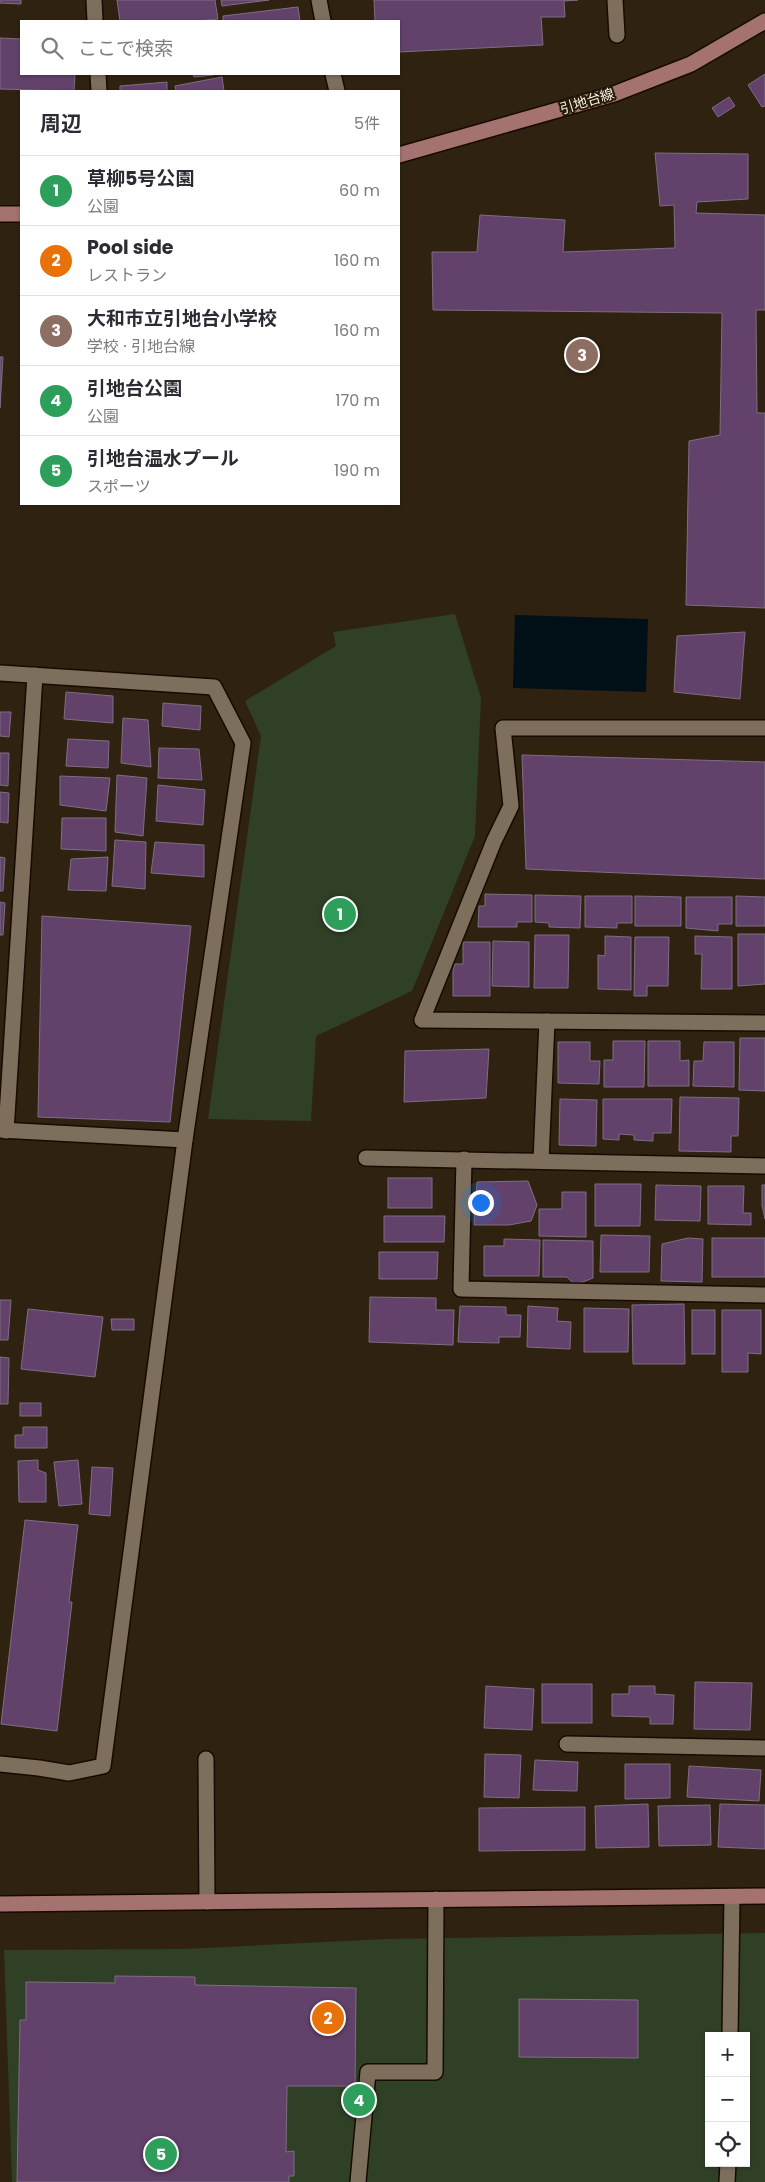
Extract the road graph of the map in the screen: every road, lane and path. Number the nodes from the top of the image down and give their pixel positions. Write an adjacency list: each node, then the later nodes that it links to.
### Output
1 (94, 0): 4 (street)
2 (319, 0): 5 (street)
3 (615, 0): 7 (street)
4 (95, 20)
5 (323, 20)
6 (765, 21): 12 (street, 引地台線)
7 (617, 35)
8 (98, 75): 10 (street)
9 (333, 75): 11 (street)
10 (99, 90)
11 (336, 90)
12 (400, 155)
13 (0, 214): 14 (street)
14 (20, 214)
15 (0, 673): 16 (street)
16 (34, 675): 20 (street); 21 (street)
17 (765, 728): 18 (street)
18 (547, 1021): 19 (street); 24 (street)
19 (765, 1023)
20 (3, 1130): 21 (street)
21 (186, 1140): 30 (street)
22 (366, 1158): 23 (street)
23 (464, 1159): 24 (street); 26 (street)
24 (541, 1161): 25 (street)
25 (765, 1166)
26 (765, 1295)
27 (568, 1744): 28 (street)
28 (765, 1748)
29 (206, 1759): 34 (street)
30 (0, 1764)
31 (765, 1896): 32 (street)
32 (732, 1897): 33 (street); 36 (street)
33 (436, 1899): 34 (street); 38 (street)
34 (208, 1902): 35 (street)
35 (0, 1904)
36 (730, 2032)
37 (728, 2167): 39 (street)
38 (358, 2182)
39 (727, 2182)

